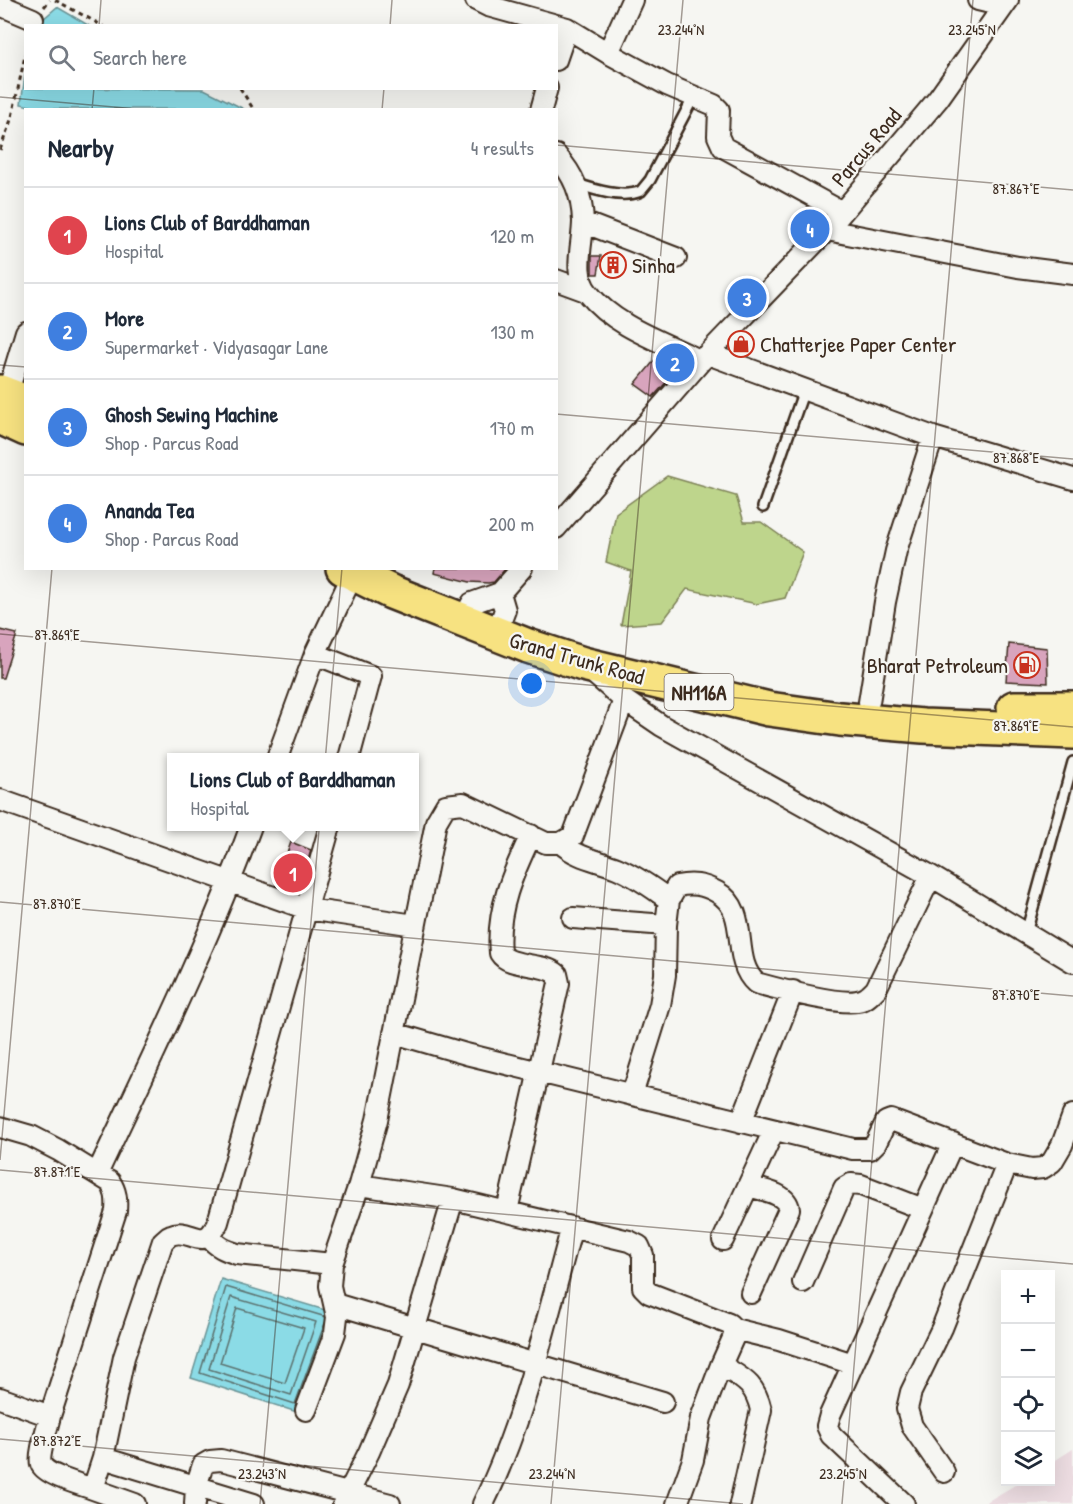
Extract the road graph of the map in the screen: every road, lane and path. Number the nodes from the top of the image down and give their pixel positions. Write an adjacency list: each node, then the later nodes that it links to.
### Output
1 (55, 0): 9 (path)
2 (476, 0): 7 (street)
3 (632, 0): 13 (street)
4 (978, 0): 5 (street)
5 (1006, 3): 24 (street, Parcus Road)
6 (0, 5): 8 (street)
7 (516, 7): 10 (street)
8 (33, 19)
9 (99, 24)
10 (557, 24)
11 (558, 24): 12 (street)
12 (567, 28): 13 (street); 14 (street)
13 (608, 53): 24 (street)
14 (558, 54)
15 (24, 60): 21 (path)
16 (241, 90): 19 (path)
17 (546, 90): 20 (street)
18 (691, 102): 23 (lane)
19 (253, 108)
20 (542, 108)
21 (0, 150)
22 (558, 157): 23 (street)
23 (576, 184): 25 (street)
24 (842, 212): 26 (street, Parcus Road)
25 (583, 222): 27 (street); 30 (street)
26 (827, 230): 28 (street); 32 (street, Parcus Road)
27 (676, 258)
28 (1073, 274)
29 (558, 281): 30 (street)
30 (586, 291): 32 (street)
31 (24, 340): 34 (street)
32 (705, 357): 33 (street); 39 (street, Parcus Road)
33 (804, 390): 36 (street); 38 (lane)
34 (8, 401): 35 (highway)
35 (24, 426)
36 (933, 437): 37 (street); 46 (street)
37 (1073, 479)
38 (763, 507)
39 (558, 526)
40 (361, 570): 42 (highway, Grand Trunk Road / NH116A); 44 (street)
41 (520, 570): 42 (street)
42 (487, 614): 43 (highway, Grand Trunk Road / NH116A)
43 (575, 653): 45 (street); 46 (highway, Grand Trunk Road / NH116A); 48 (highway, Grand Trunk Road / NH116A)
44 (315, 654): 49 (street); 50 (street)
45 (624, 700): 56 (street); 57 (street)
46 (869, 702): 47 (highway, Grand Trunk Road / NH116A)
47 (1073, 708)
48 (1073, 732)
49 (279, 753)
50 (350, 753)
51 (1073, 762): 64 (lane)
52 (0, 800): 58 (street)
53 (249, 831): 58 (street)
54 (329, 831): 60 (street)
55 (531, 835): 56 (street); 62 (street); 68 (street)
56 (561, 843): 59 (street)
57 (931, 876): 64 (street); 66 (street)
58 (231, 881): 60 (street); 76 (street)
59 (669, 900): 63 (street); 66 (street)
60 (307, 909): 62 (street); 83 (street)
61 (573, 918): 63 (street)
62 (415, 925): 67 (street)
63 (666, 925): 69 (street)
64 (1026, 934): 65 (street)
65 (1073, 962)
66 (793, 991): 71 (street)
67 (394, 1033): 68 (street); 77 (street)
68 (538, 1070): 69 (street); 81 (street)
69 (632, 1095): 71 (street)
70 (1073, 1115): 75 (street)
71 (741, 1122): 73 (street)
72 (0, 1127): 76 (street)
73 (774, 1130): 74 (street); 78 (street)
74 (953, 1143): 75 (street); 80 (street)
75 (1007, 1164): 99 (street)
76 (97, 1174): 97 (street)
77 (359, 1185): 79 (street); 85 (street)
78 (748, 1186): 84 (street); 87 (street)
79 (453, 1199): 81 (street); 89 (street)
80 (923, 1209): 86 (street); 92 (street)
81 (507, 1211): 82 (street)
82 (572, 1227): 90 (street); 91 (street)
83 (208, 1237): 85 (street); 98 (street)
84 (723, 1240)
85 (332, 1264): 88 (street)
86 (803, 1282)
87 (751, 1293)
88 (336, 1304): 89 (street); 96 (street)
89 (416, 1327): 91 (street); 102 (street)
90 (734, 1329): 92 (street); 93 (street)
91 (535, 1363): 95 (street); 106 (street)
92 (853, 1364): 109 (street)
93 (721, 1365): 107 (street); 108 (street)
94 (0, 1398): 97 (street)
95 (663, 1402)
96 (306, 1410)
97 (50, 1416): 100 (street)
98 (103, 1458): 100 (street); 101 (street)
99 (944, 1472)
100 (93, 1489): 103 (street)
101 (195, 1495): 102 (street); 104 (street)
102 (346, 1498): 105 (street)
103 (135, 1504)
104 (254, 1504)
105 (390, 1504)
106 (483, 1504)
107 (677, 1504)
108 (740, 1504)
109 (904, 1504)

